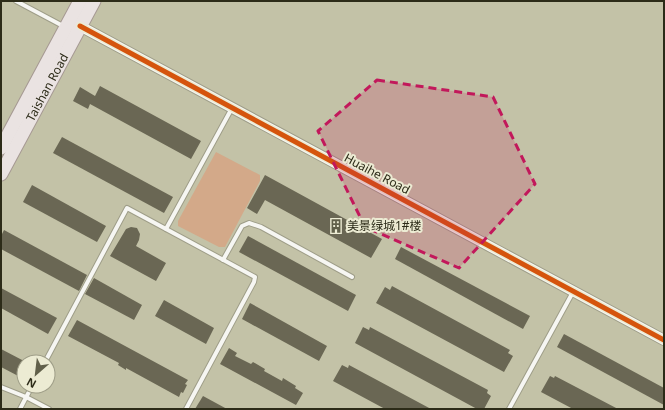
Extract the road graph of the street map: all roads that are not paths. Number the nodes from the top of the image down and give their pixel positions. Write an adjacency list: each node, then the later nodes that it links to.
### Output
1 (16, 1): 5 (lane)
2 (80, 1): 5 (main road, Taishan Road)
3 (94, 1): 4 (main road, Taishan Road)
4 (80, 26): 6 (street, Huaihe Road); 8 (main road, Taishan Road)
5 (66, 27): 7 (main road, Taishan Road)
6 (232, 108): 9 (lane); 12 (street, Huaihe Road)
7 (1, 148)
8 (1, 174)
9 (166, 229): 10 (lane); 14 (lane)
10 (224, 260): 11 (lane); 20 (lane)
11 (352, 277)
12 (573, 291): 13 (street, Huaihe Road); 21 (lane)
13 (664, 340)
14 (49, 354)
15 (1, 387): 17 (lane)
16 (28, 394): 17 (lane)
17 (26, 397): 18 (lane); 19 (lane)
18 (20, 409)
19 (49, 409)
20 (186, 409)
21 (509, 409)

